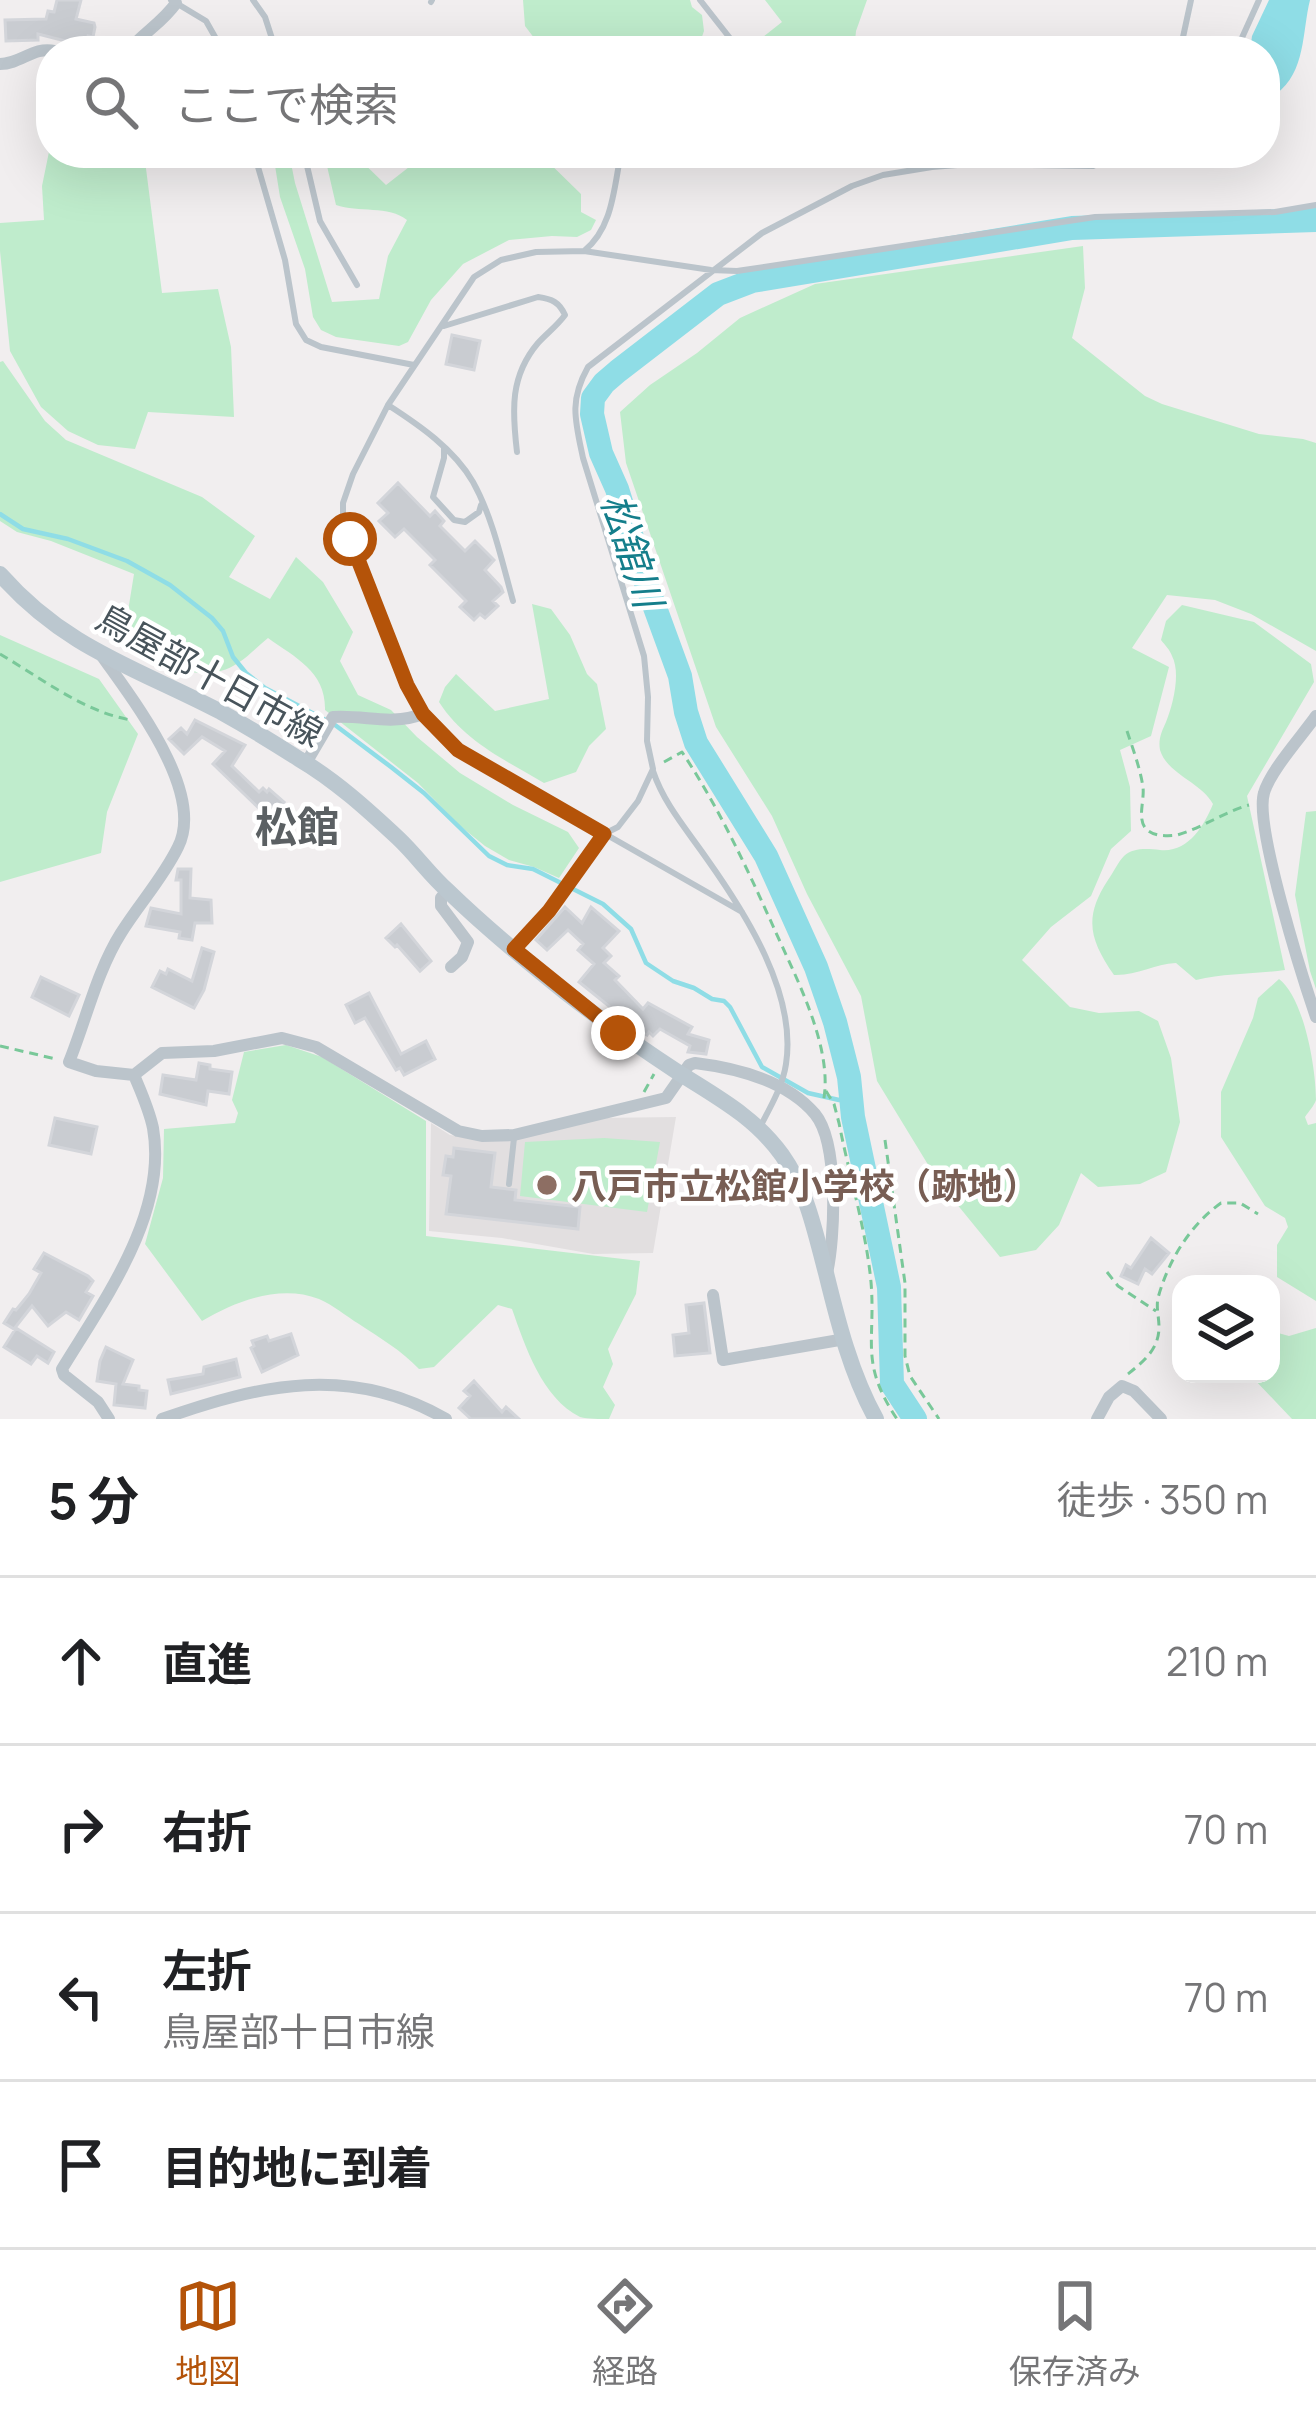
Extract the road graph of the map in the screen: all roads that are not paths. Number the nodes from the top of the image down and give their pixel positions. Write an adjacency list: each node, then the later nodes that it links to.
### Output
1 (253, 0): 8 (lane)
2 (700, 0): 9 (lane)
3 (1191, 0): 10 (lane)
4 (1259, 0): 11 (lane)
5 (173, 2): 6 (street); 7 (lane)
6 (141, 36)
7 (215, 36)
8 (271, 36)
9 (728, 36)
10 (1183, 36)
11 (1243, 36)
12 (36, 52): 13 (street)
13 (0, 64)
14 (256, 168): 23 (lane)
15 (308, 168): 21 (lane)
16 (618, 168): 19 (lane)
17 (927, 168): 20 (lane)
18 (1316, 205): 20 (lane)
19 (584, 251): 20 (lane); 22 (lane)
20 (711, 270): 34 (lane)
21 (357, 285)
22 (441, 327): 23 (lane); 26 (lane)
23 (414, 365): 24 (lane)
24 (388, 405): 25 (lane); 31 (lane)
25 (444, 448): 27 (lane); 27 (lane)
26 (517, 452)
27 (482, 501): 29 (lane)
28 (0, 574): 30 (main road, 鳥屋部十日市線)
29 (514, 601)
30 (101, 655): 33 (main road, 鳥屋部十日市線); 41 (street)
31 (423, 714): 33 (street); 35 (lane)
32 (1316, 716): 40 (street)
33 (306, 763): 36 (main road, 鳥屋部十日市線)
34 (652, 769): 35 (lane); 37 (lane)
35 (604, 834): 37 (lane); 38 (street)
36 (447, 891): 38 (main road, 鳥屋部十日市線); 39 (street)
37 (742, 913): 43 (lane)
38 (514, 949): 42 (main road, 鳥屋部十日市線)
39 (451, 967)
40 (1316, 1017)
41 (134, 1075): 45 (street); 50 (street)
42 (683, 1075): 43 (street); 44 (main road, 鳥屋部十日市線); 45 (street)
43 (779, 1087): 44 (lane); 47 (street)
44 (759, 1128): 47 (main road, 鳥屋部十日市線)
45 (514, 1135): 46 (lane)
46 (509, 1184)
47 (826, 1276): 49 (main road, 鳥屋部十日市線)
48 (713, 1295): 49 (street)
49 (844, 1339): 53 (main road, 鳥屋部十日市線)
50 (109, 1419)
51 (162, 1419): 52 (street)
52 (446, 1419)
53 (876, 1419)
54 (1097, 1419): 55 (street)
55 (1161, 1419)

